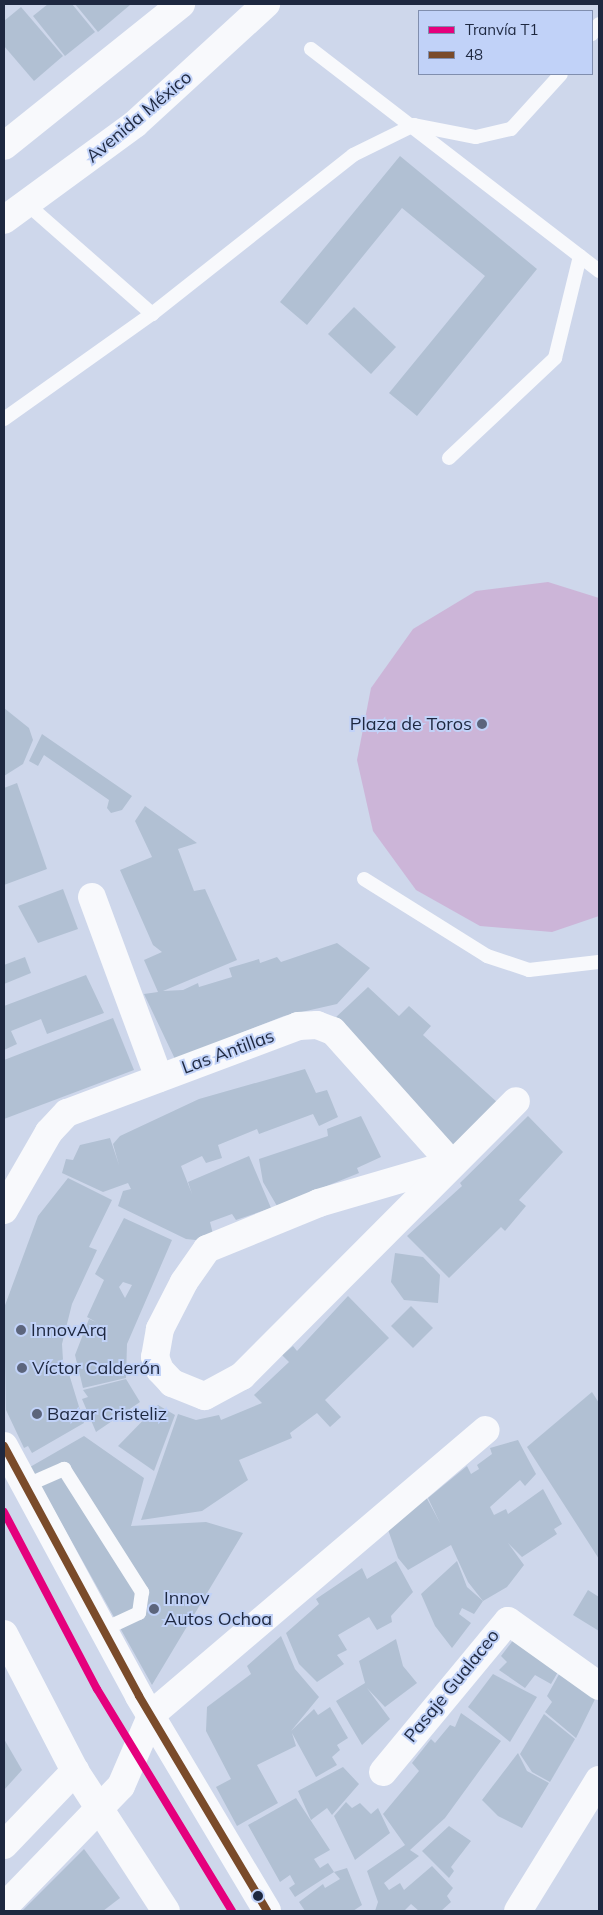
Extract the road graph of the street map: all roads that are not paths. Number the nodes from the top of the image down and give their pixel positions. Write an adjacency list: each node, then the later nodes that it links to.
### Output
1 (181, 4): 6 (street)
2 (266, 4): 7 (street, Avenida México)
3 (311, 49): 5 (lane)
4 (560, 75): 5 (lane)
5 (414, 125): 9 (lane); 11 (lane)
6 (4, 146)
7 (27, 204): 8 (street, Avenida México); 11 (lane)
8 (4, 220)
9 (580, 256): 10 (lane); 13 (lane)
10 (599, 271)
11 (152, 314): 12 (lane)
12 (4, 419)
13 (449, 458)
14 (364, 879): 16 (lane)
15 (92, 897): 17 (street)
16 (599, 962)
17 (159, 1078): 19 (street, Las Antillas); 20 (street, Las Antillas)
18 (516, 1101): 19 (street)
19 (452, 1164): 19 (street)
20 (4, 1210)
21 (486, 1430): 27 (street)
22 (4, 1446): 23 (street)
23 (25, 1486): 24 (street); 24 (lane)
24 (103, 1630): 27 (street)
25 (4, 1634): 28 (street)
26 (599, 1686): 29 (street, Pasaje Gualaceo)
27 (152, 1714): 31 (street); 35 (street)
28 (75, 1771): 31 (street); 32 (street)
29 (383, 1772)
30 (599, 1780): 36 (street)
31 (99, 1808): 33 (street); 34 (street)
32 (4, 1845)
33 (4, 1907)
34 (166, 1911)
35 (266, 1911)
36 (518, 1911)

